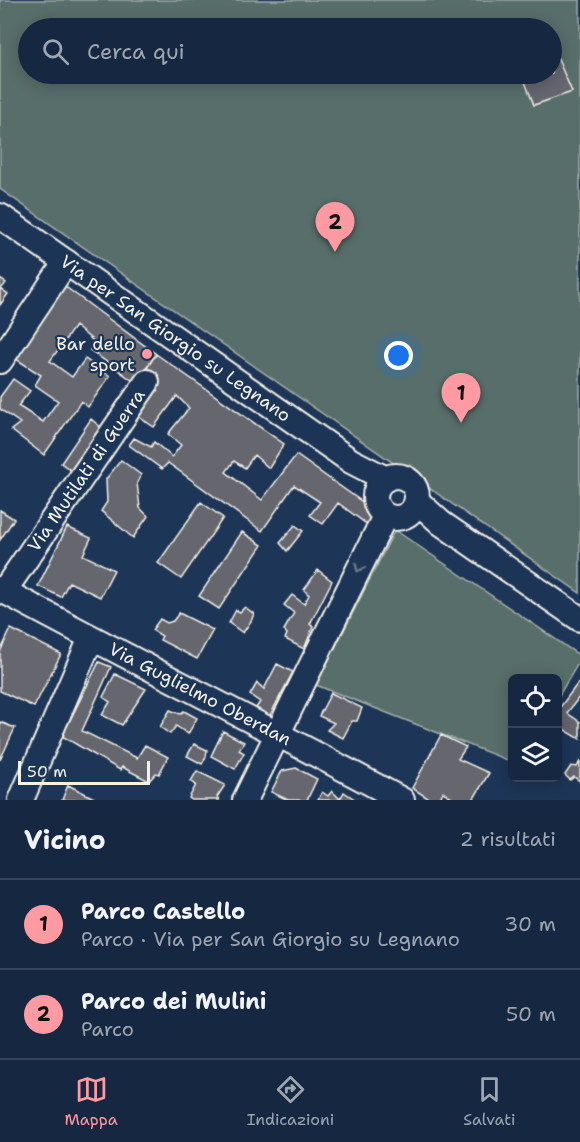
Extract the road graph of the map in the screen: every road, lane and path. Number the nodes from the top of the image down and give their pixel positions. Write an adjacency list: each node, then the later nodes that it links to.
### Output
1 (0, 216): 2 (street, Via per San Giorgio su Legnano)
2 (66, 262): 3 (street); 5 (street, Via per San Giorgio su Legnano)
3 (0, 362)
4 (147, 382): 8 (street, Via Mutilati di Guerra)
5 (381, 484): 6 (street, Via per San Giorgio su Legnano); 7 (street)
6 (414, 507): 7 (street); 9 (street, Via per San Giorgio su Legnano)
7 (385, 516): 11 (street, one-way to 11)
8 (2, 590): 10 (street, Via Guglielmo Oberdan)
9 (580, 619)
10 (91, 638): 11 (street, Via Guglielmo Oberdan); 13 (street)
11 (278, 733): 12 (street, Via Guglielmo Oberdan); 14 (street)
12 (390, 797)
13 (21, 800)
14 (245, 800)

